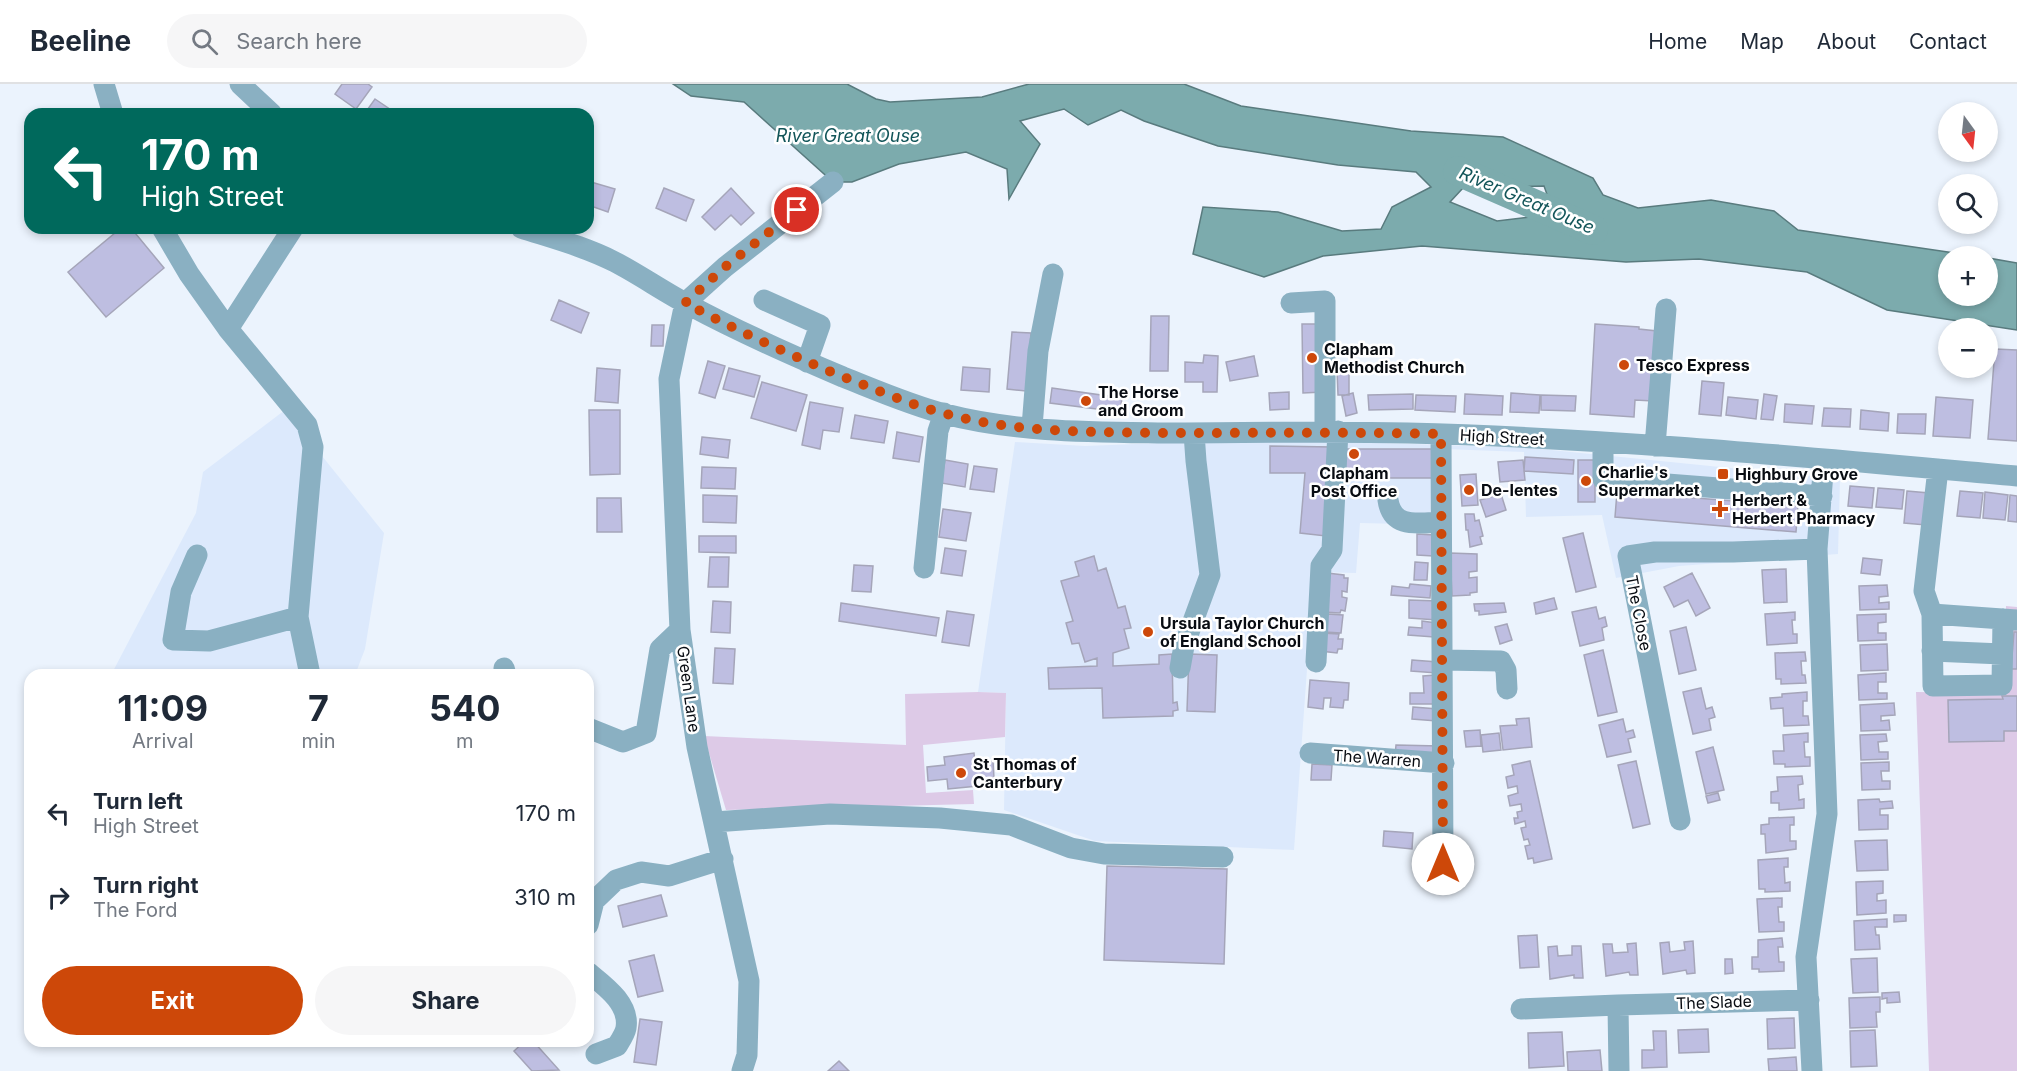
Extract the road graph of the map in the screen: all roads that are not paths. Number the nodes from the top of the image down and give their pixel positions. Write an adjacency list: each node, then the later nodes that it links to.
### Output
1 (104, 84): 3 (street)
2 (240, 84): 4 (street)
3 (111, 108)
4 (266, 108)
5 (833, 182): 11 (street)
6 (166, 234): 14 (street)
7 (289, 234): 14 (street)
8 (539, 234): 11 (street, High Street)
9 (1053, 274): 17 (street)
10 (764, 300): 15 (street)
11 (685, 303): 15 (street, High Street); 35 (street, Green Lane)
12 (1291, 303): 18 (street)
13 (1666, 309): 22 (street)
14 (228, 329): 33 (street)
15 (807, 362): 16 (street, High Street)
16 (944, 413): 17 (street, High Street); 31 (street)
17 (1032, 428): 19 (street, High Street)
18 (1331, 431): 19 (street, High Street); 20 (street, High Street); 39 (street)
19 (1194, 433): 40 (street)
20 (1441, 434): 21 (street, High Street); 28 (street, The Warren)
21 (1603, 442): 22 (street, High Street); 26 (street)
22 (1655, 446): 23 (street, High Street)
23 (1824, 460): 24 (street, High Street); 26 (street)
24 (1938, 469): 25 (street, High Street); 32 (street)
25 (2017, 476)
26 (1822, 496): 29 (street)
27 (1388, 500): 28 (street)
28 (1441, 522): 38 (street, The Warren)
29 (1817, 549): 46 (street, The Close); 53 (street)
30 (197, 555): 33 (street)
31 (924, 568)
32 (1932, 614): 34 (street); 36 (street)
33 (298, 617): 41 (street)
34 (2010, 619): 37 (street)
35 (680, 630): 43 (street); 47 (street, Green Lane)
36 (1932, 651): 37 (street); 37 (street)
37 (2002, 654)
38 (1443, 660): 42 (street); 45 (street, The Warren)
39 (1316, 662)
40 (1180, 668)
41 (304, 669)
42 (1507, 689)
43 (594, 730)
44 (1310, 753): 45 (street, The Warren)
45 (1444, 763): 50 (street, The Warren)
46 (1680, 820)
47 (714, 822): 48 (street); 49 (street, Green Lane)
48 (1223, 856)
49 (723, 859): 51 (street); 57 (street, Green Lane)
50 (1443, 864)
51 (594, 901)
52 (594, 978): 56 (street)
53 (1809, 1000): 54 (street, The Slade); 59 (street)
54 (1618, 1005): 55 (street, The Slade); 58 (street)
55 (1521, 1009)
56 (596, 1054)
57 (742, 1071)
58 (1619, 1071)
59 (1812, 1071)

